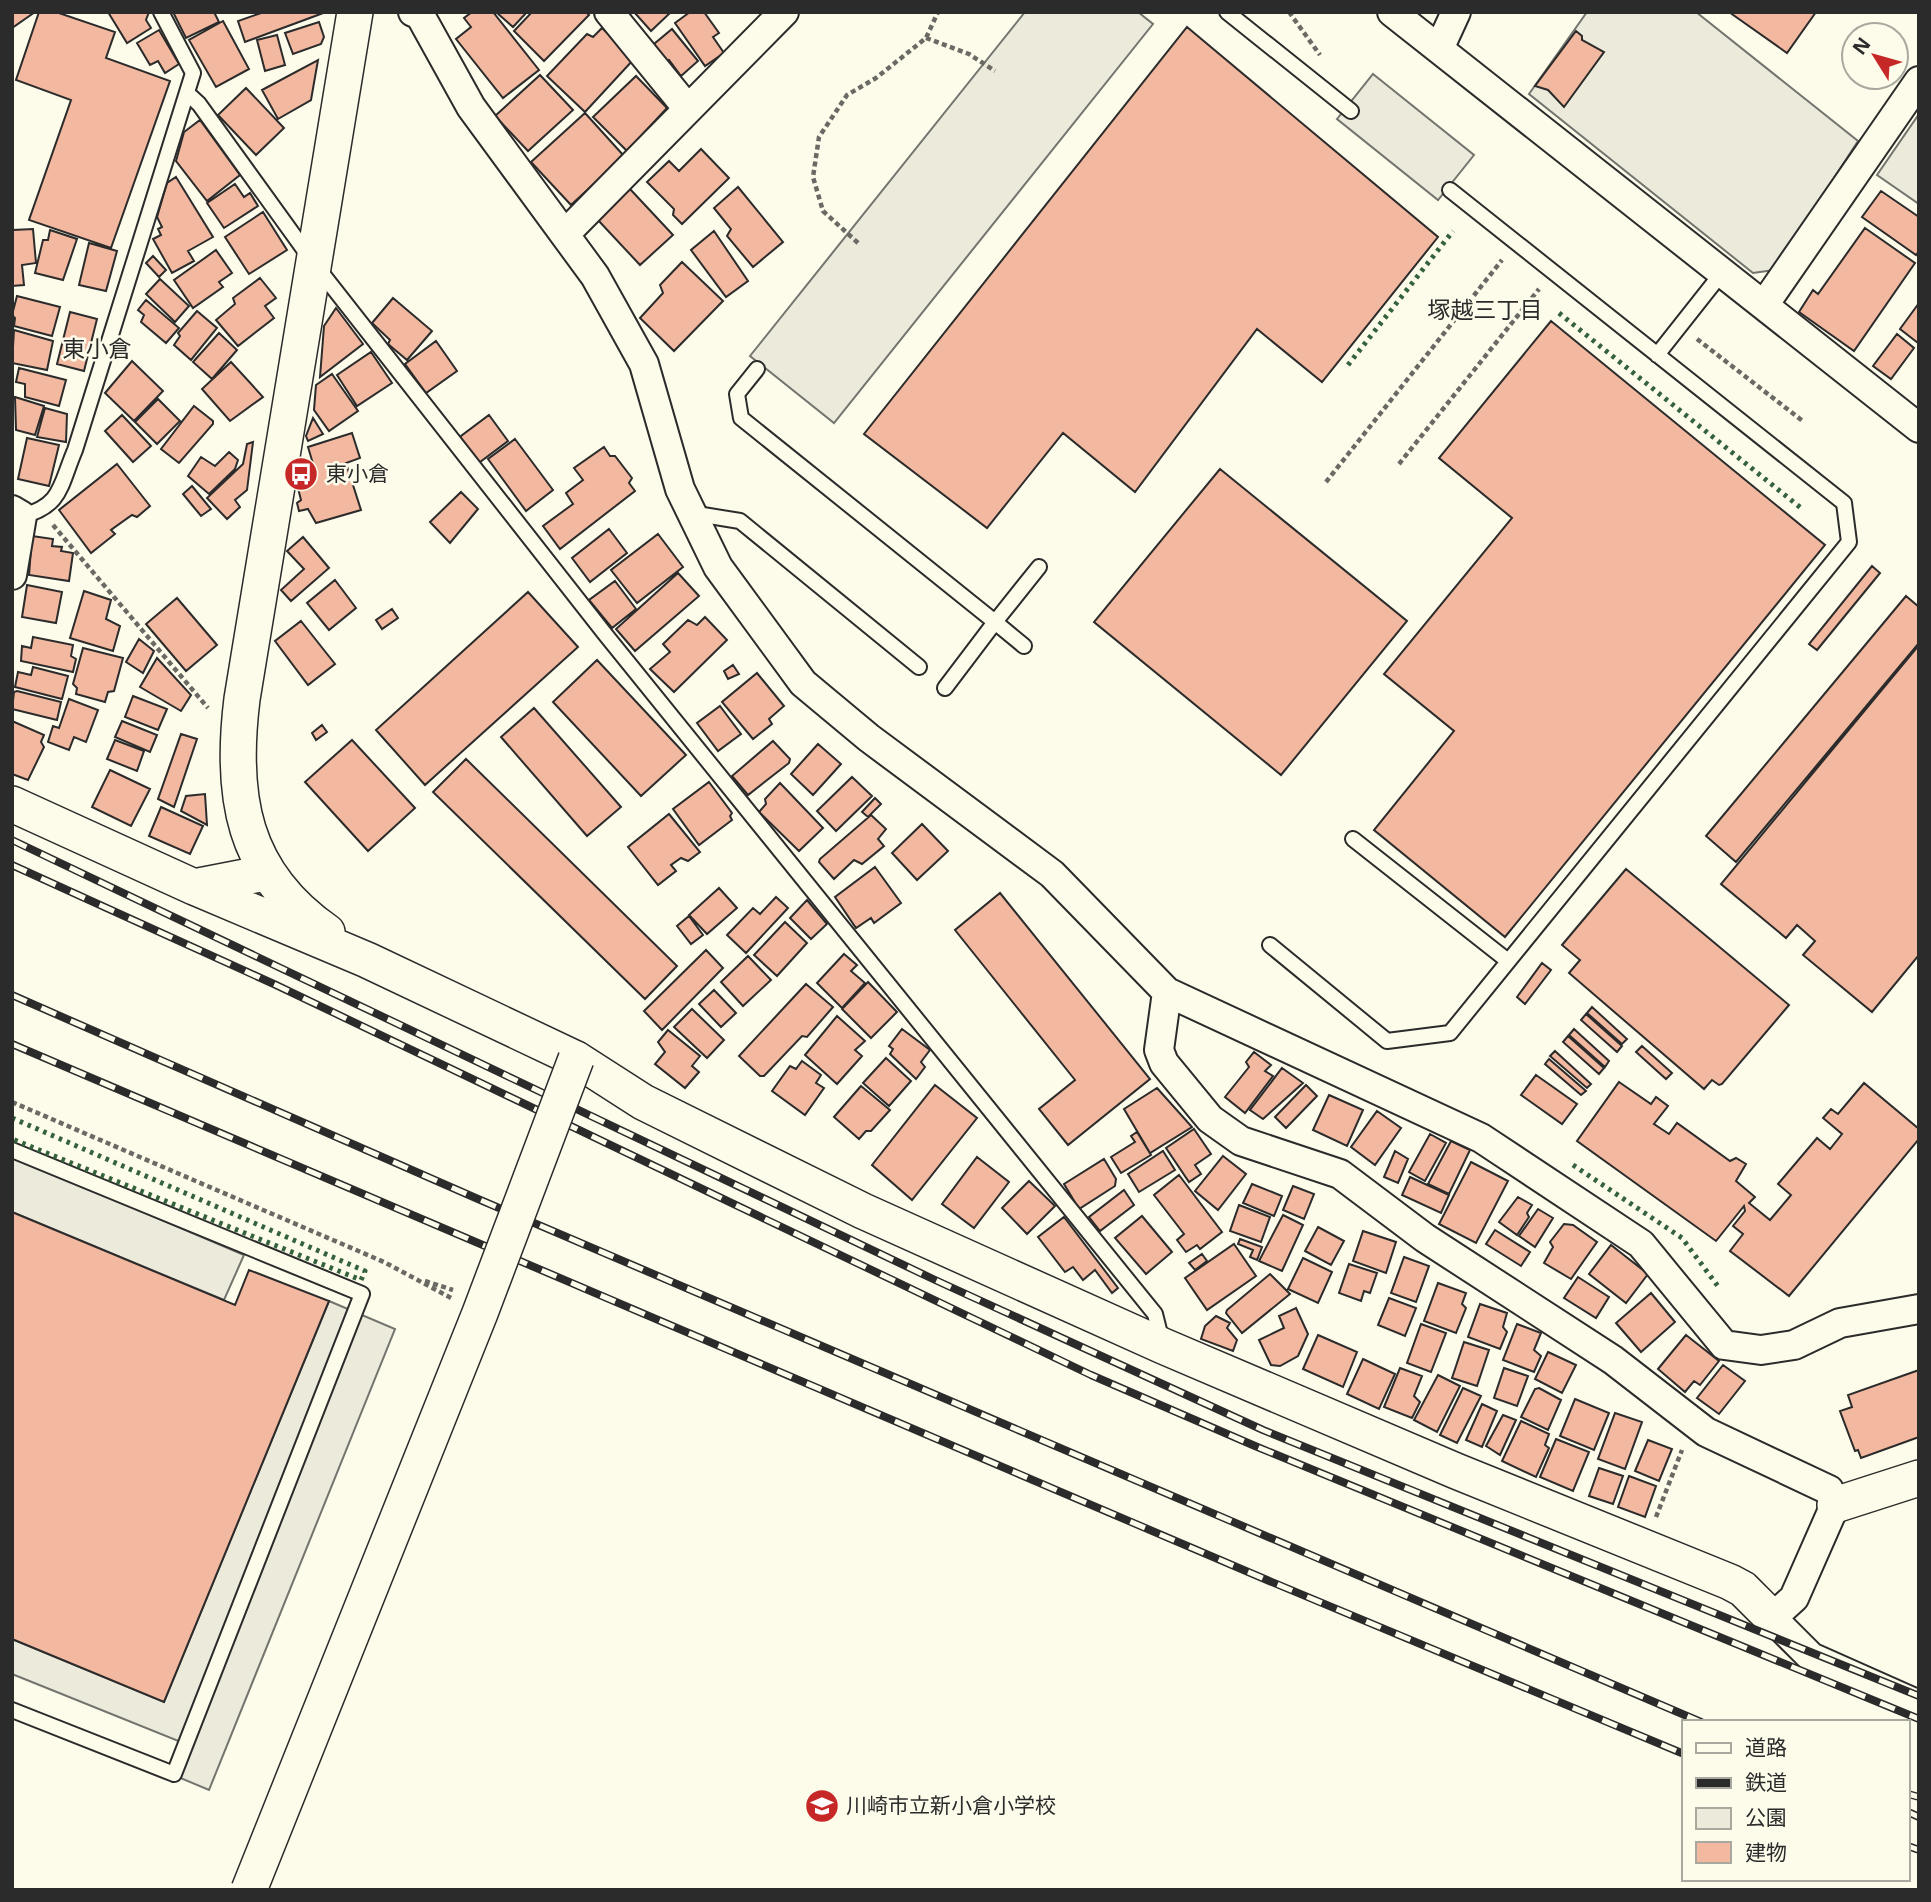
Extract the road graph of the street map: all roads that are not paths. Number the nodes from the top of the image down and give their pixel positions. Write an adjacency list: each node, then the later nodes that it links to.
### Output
1 (161, 12): 11 (lane)
2 (355, 12): 16 (street)
3 (609, 12): 12 (street)
4 (784, 12): 12 (street)
5 (1227, 12): 13 (lane)
6 (1392, 12): 9 (street)
7 (1456, 12): 9 (street)
8 (418, 13): 15 (street)
9 (1439, 48): 17 (street)
10 (1919, 81): 18 (street)
11 (187, 93): 16 (lane); 22 (lane)
12 (688, 109): 15 (street)
13 (1351, 111)
14 (1450, 190): 19 (lane)
15 (565, 234): 23 (street)
16 (313, 262): 32 (street); 41 (lane)
17 (1721, 274): 18 (street); 19 (lane)
18 (1765, 305): 21 (street)
19 (1657, 355): 36 (lane)
20 (758, 369): 26 (lane)
21 (1919, 428)
22 (25, 512): 25 (street)
23 (691, 513): 28 (lane); 37 (street)
24 (1039, 567): 26 (lane)
25 (12, 575)
26 (995, 622): 27 (lane); 29 (lane)
27 (1024, 646)
28 (919, 667)
29 (945, 688)
30 (12, 804): 33 (street)
31 (1353, 839): 36 (lane)
32 (265, 873): 33 (street); 35 (street)
33 (194, 887): 35 (street)
34 (1270, 945): 36 (lane)
35 (367, 960): 38 (street)
36 (1508, 961)
37 (1167, 992): 40 (street); 43 (street)
38 (576, 1059): 41 (street); 47 (street, bridge)
39 (12, 1150): 46 (lane)
40 (1919, 1309)
41 (1163, 1346): 44 (street)
42 (1919, 1478): 43 (street)
43 (1835, 1505): 44 (street)
44 (1773, 1618): 45 (street)
45 (1919, 1705)
46 (12, 1710)
47 (248, 1890)

